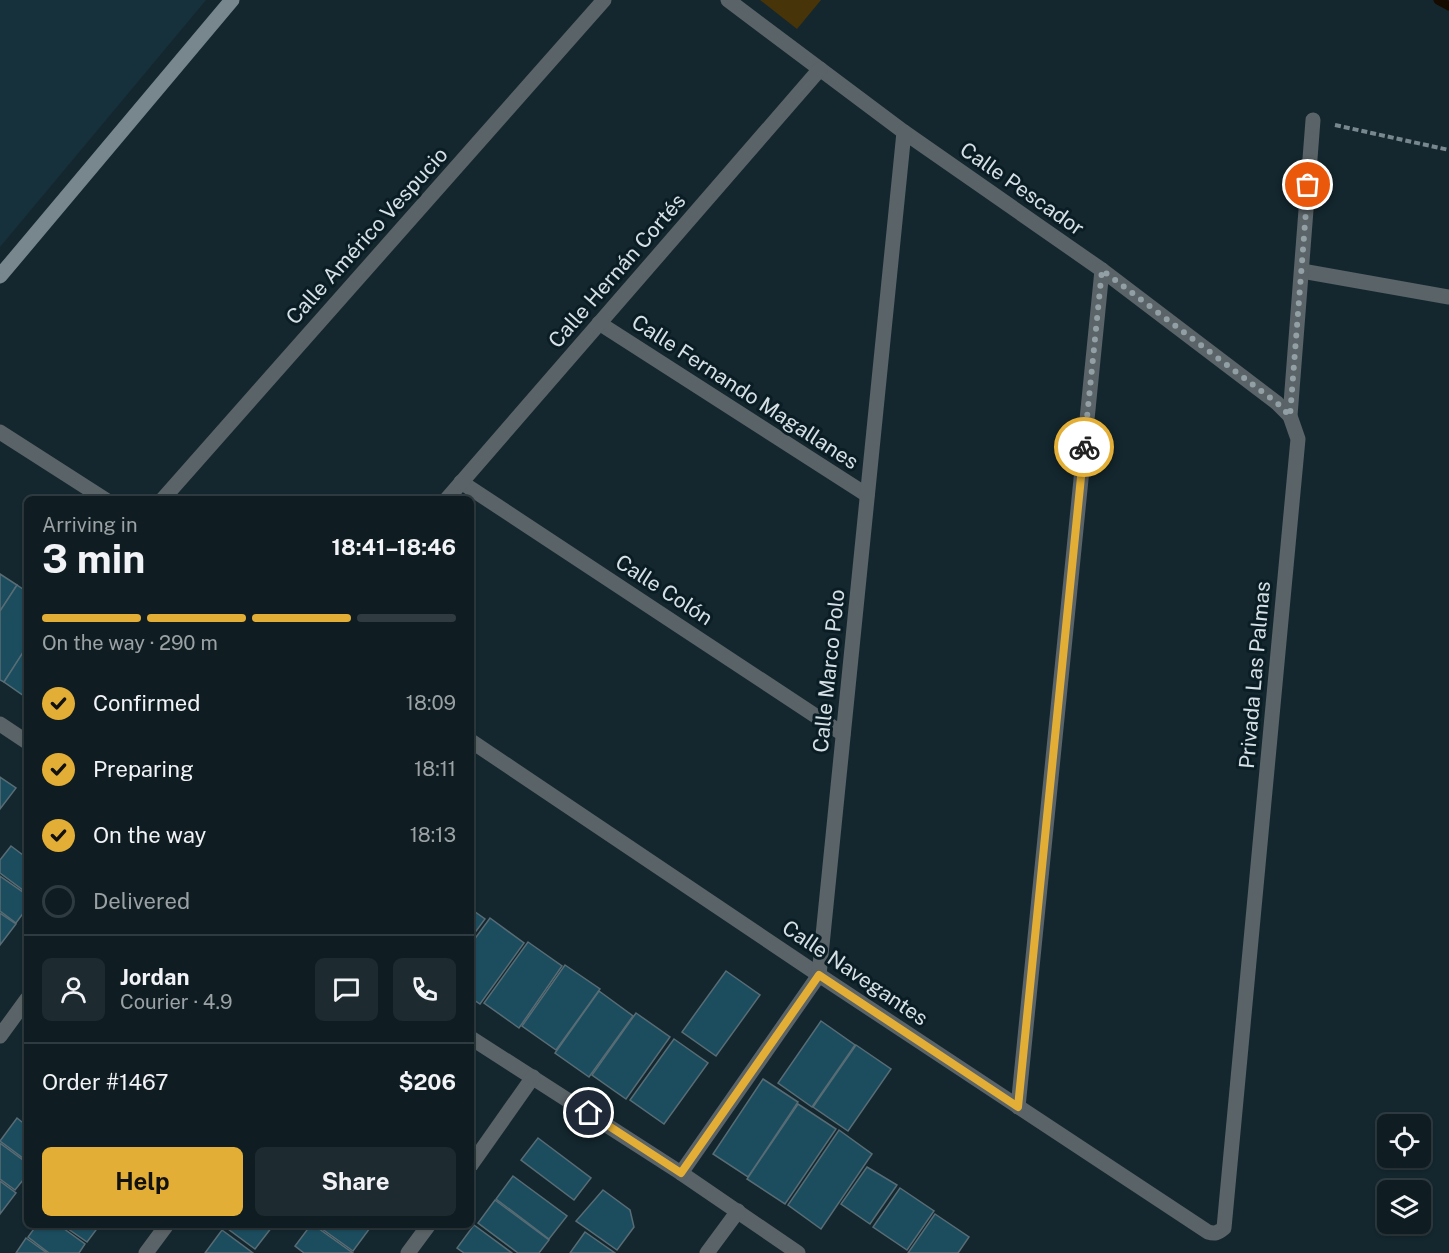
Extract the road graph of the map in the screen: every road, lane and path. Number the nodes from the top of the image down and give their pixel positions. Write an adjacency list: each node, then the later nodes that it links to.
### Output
1 (232, 0): 10 (street)
2 (604, 0): 18 (street, Calle Américo Vespucio)
3 (728, 0): 4 (street, Calle Pescador)
4 (820, 69): 6 (street, Calle Pescador); 12 (street, Calle Hernán Cortés)
5 (1313, 120): 7 (path); 9 (street, Privada Las Palmas)
6 (904, 132): 8 (street, Calle Pescador); 16 (street, Calle Marco Polo)
7 (1449, 150)
8 (1102, 270): 13 (street, Calle Pescador); 29 (street)
9 (1302, 271): 11 (street); 13 (street, Privada Las Palmas)
10 (0, 276)
11 (1449, 297)
12 (599, 323): 15 (street, Calle Hernán Cortés); 16 (street, Calle Fernando Magallanes)
13 (1290, 416): 35 (street, Privada Las Palmas)
14 (0, 432): 17 (street)
15 (462, 482): 19 (street, Calle Hernán Cortés); 21 (street, Calle Colón)
16 (867, 495): 21 (street, Calle Marco Polo)
17 (100, 496)
18 (166, 496)
19 (450, 496)
20 (0, 724): 22 (street)
21 (843, 734): 24 (street, Calle Marco Polo)
22 (24, 740)
23 (474, 743): 24 (street, Calle Navegantes)
24 (819, 975): 29 (street, Calle Navegantes); 31 (street, Calle Marco Polo)
25 (24, 1003): 26 (street)
26 (0, 1036)
27 (474, 1040): 28 (street)
28 (533, 1077): 30 (street); 31 (street)
29 (1018, 1107): 35 (street, Calle Navegantes)
30 (474, 1161)
31 (681, 1173): 32 (street)
32 (738, 1211): 38 (street); 39 (street)
33 (165, 1228): 36 (street)
34 (427, 1228): 37 (street)
35 (1219, 1232)
36 (146, 1253)
37 (408, 1253)
38 (707, 1253)
39 (798, 1253)

